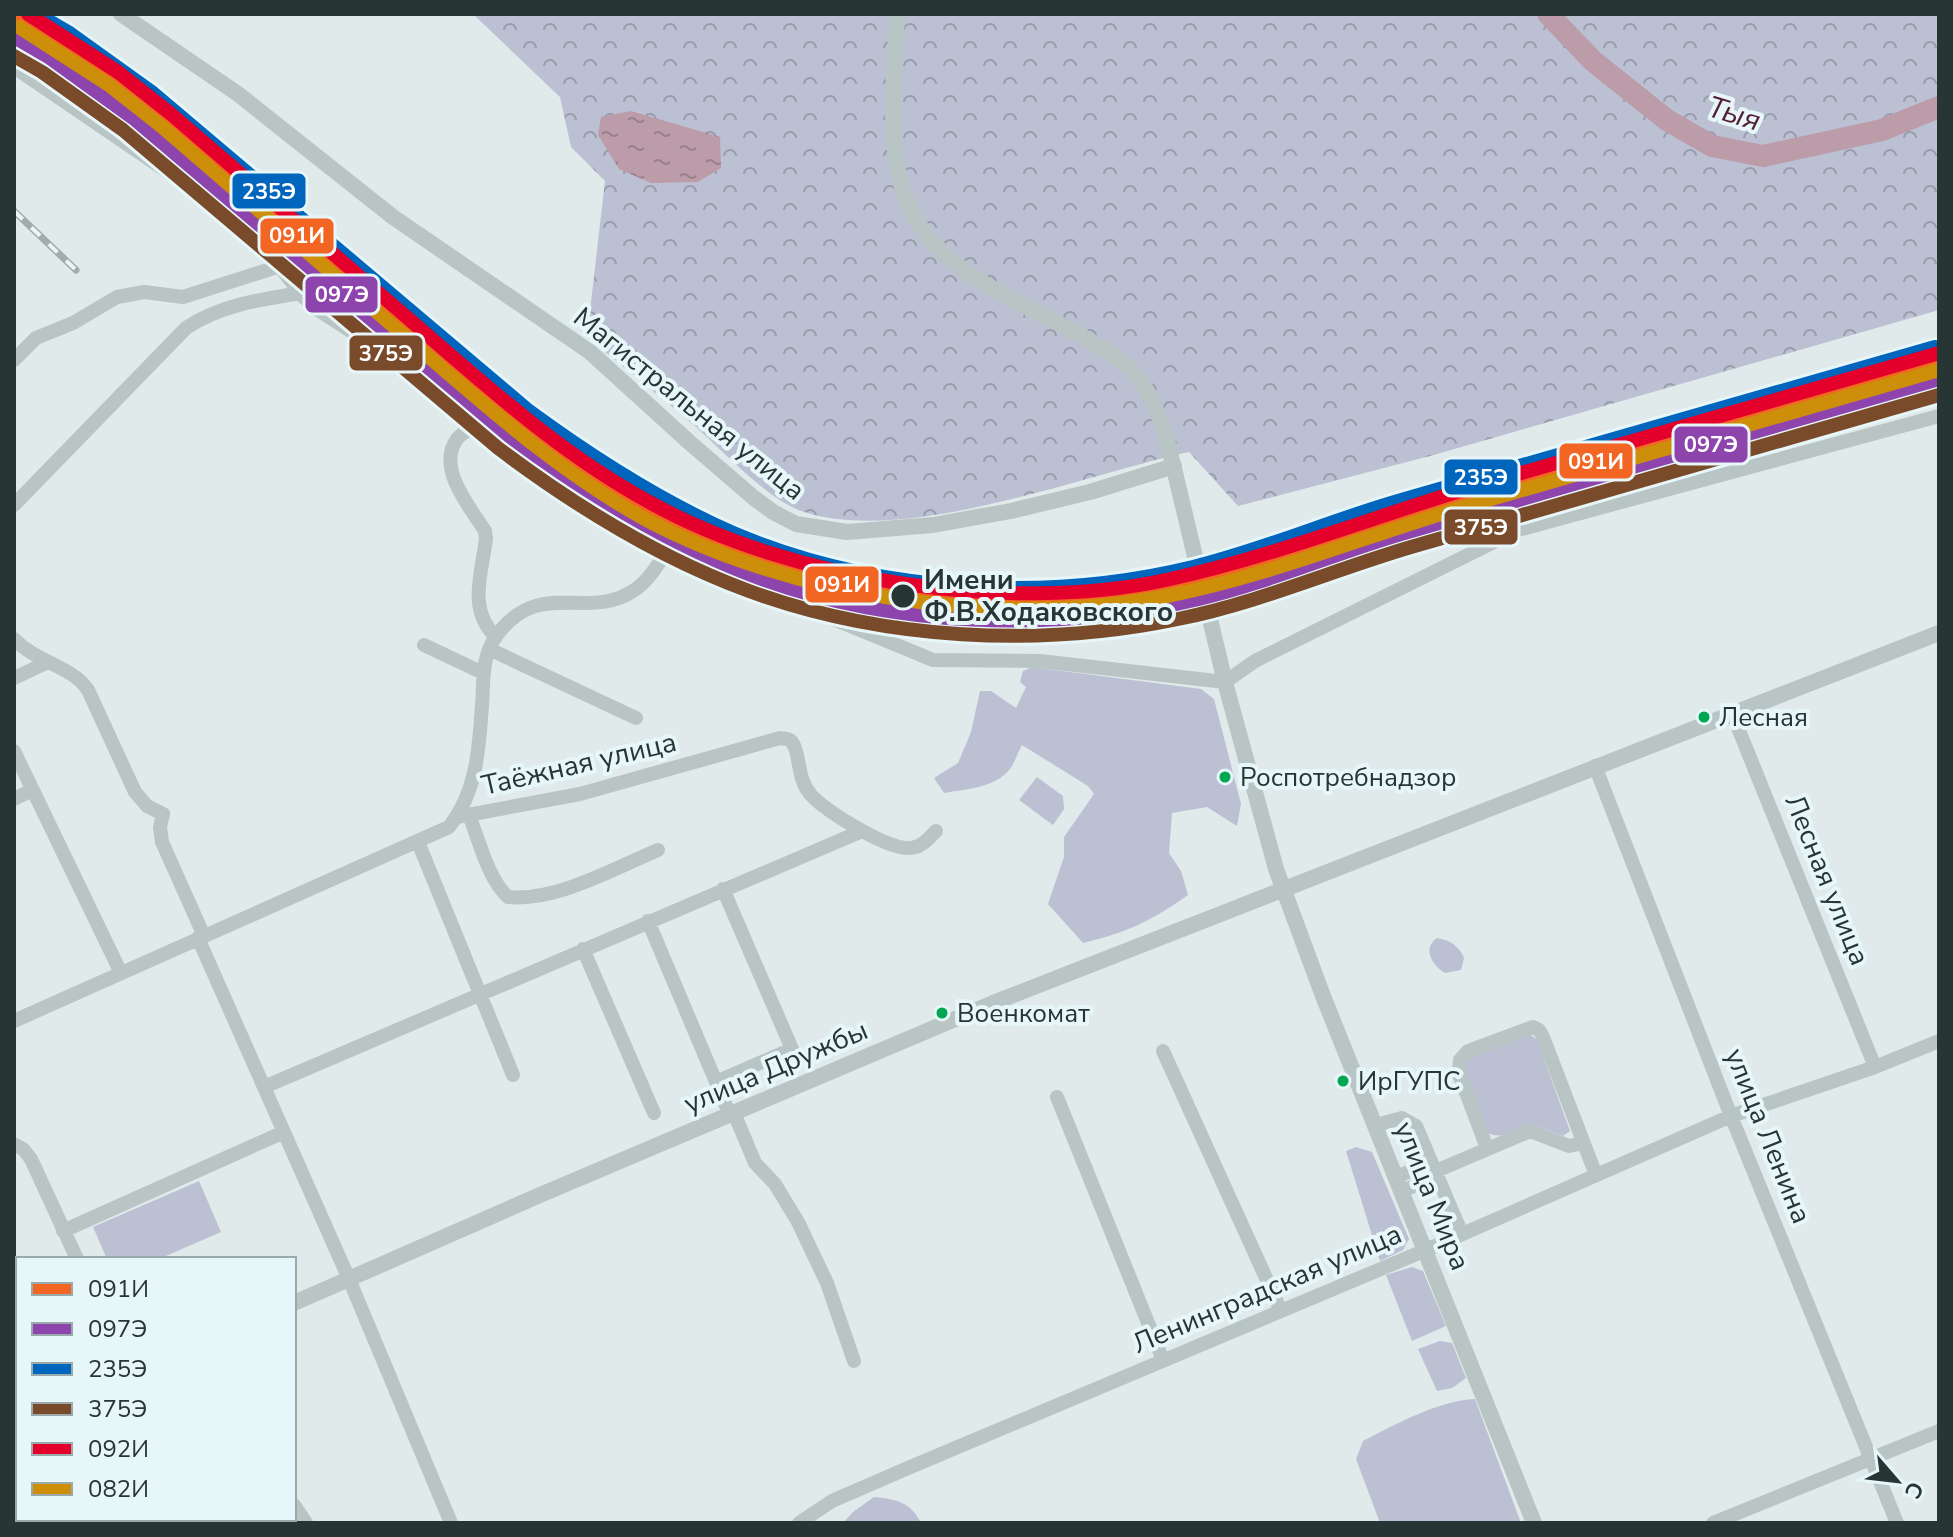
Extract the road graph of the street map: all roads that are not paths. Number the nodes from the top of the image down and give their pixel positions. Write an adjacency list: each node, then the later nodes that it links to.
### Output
1 (121, 14): 9 (street, Магистральная улица)
2 (897, 14): 9 (street, улица Мира)
3 (14, 66): 4 (street)
4 (280, 266): 5 (street); 6 (street)
5 (302, 293): 8 (street); 10 (street)
6 (14, 360)
7 (1939, 416): 20 (street)
8 (483, 422): 11 (street); 15 (street)
9 (1174, 466): 20 (street, улица Мира)
10 (14, 505)
11 (667, 551): 12 (street); 15 (street)
12 (708, 571): 20 (street)
13 (1939, 633): 21 (street, улица Дружбы)
14 (14, 639): 17 (street)
15 (492, 643): 18 (street); 22 (street)
16 (424, 645): 18 (street)
17 (46, 663): 19 (street); 35 (street)
18 (483, 673): 27 (street)
19 (14, 678)
20 (1225, 682): 33 (street, улица Мира)
21 (1732, 713): 24 (street, улица Дружбы); 42 (street, Лесная улица)
22 (636, 718)
23 (14, 751): 25 (street)
24 (1595, 766): 33 (street, улица Дружбы); 49 (street, улица Ленина)
25 (32, 790): 26 (street); 37 (street)
26 (14, 799)
27 (463, 816): 28 (street, Таёжная улица); 30 (street, Таёжная улица); 31 (street)
28 (862, 831): 29 (street, Таёжная улица); 32 (street)
29 (936, 831)
30 (418, 842): 35 (street, Таёжная улица); 38 (street)
31 (658, 850)
32 (723, 889): 34 (street); 44 (street)
33 (1283, 889): 48 (street, улица Дружбы); 50 (street, улица Мира)
34 (648, 921): 36 (street); 44 (street)
35 (201, 937): 37 (street, Таёжная улица); 45 (street)
36 (583, 949): 38 (street); 47 (street)
37 (121, 973): 39 (street, Таёжная улица)
38 (478, 994): 43 (street); 45 (street)
39 (14, 1021)
40 (1939, 1041): 42 (street, Ленинградская улица)
41 (1163, 1051): 64 (street)
42 (1875, 1067): 49 (street, Ленинградская улица)
43 (513, 1075)
44 (716, 1082): 48 (street)
45 (264, 1087): 51 (street)
46 (1057, 1097): 65 (street)
47 (654, 1113)
48 (732, 1114): 62 (street, улица Дружбы); 66 (street)
49 (1731, 1116): 56 (street, Ленинградская улица); 68 (street, улица Ленина)
50 (1376, 1125): 55 (street); 57 (street, улица Мира)
51 (284, 1132): 58 (street); 62 (street)
52 (1584, 1143): 54 (street); 54 (street); 56 (street)
53 (14, 1144): 58 (street)
54 (1487, 1148): 55 (street)
55 (1435, 1169): 57 (street); 59 (street)
56 (1596, 1175): 59 (street, Ленинградская улица)
57 (1400, 1184): 60 (street, улица Мира)
58 (63, 1231): 61 (street)
59 (1462, 1234): 60 (street, Ленинградская улица)
60 (1426, 1250): 64 (street, Ленинградская улица); 72 (street, улица Мира)
61 (76, 1257)
62 (349, 1279): 63 (street, улица Дружбы); 70 (street)
63 (296, 1302)
64 (1281, 1311): 65 (street, Ленинградская улица)
65 (1163, 1360): 71 (street, Ленинградская улица)
66 (854, 1361)
67 (1939, 1431): 68 (street)
68 (1872, 1457): 69 (street); 73 (street, улица Ленина)
69 (1718, 1522)
70 (451, 1523)
71 (799, 1523)
72 (1534, 1523)
73 (1897, 1523)

